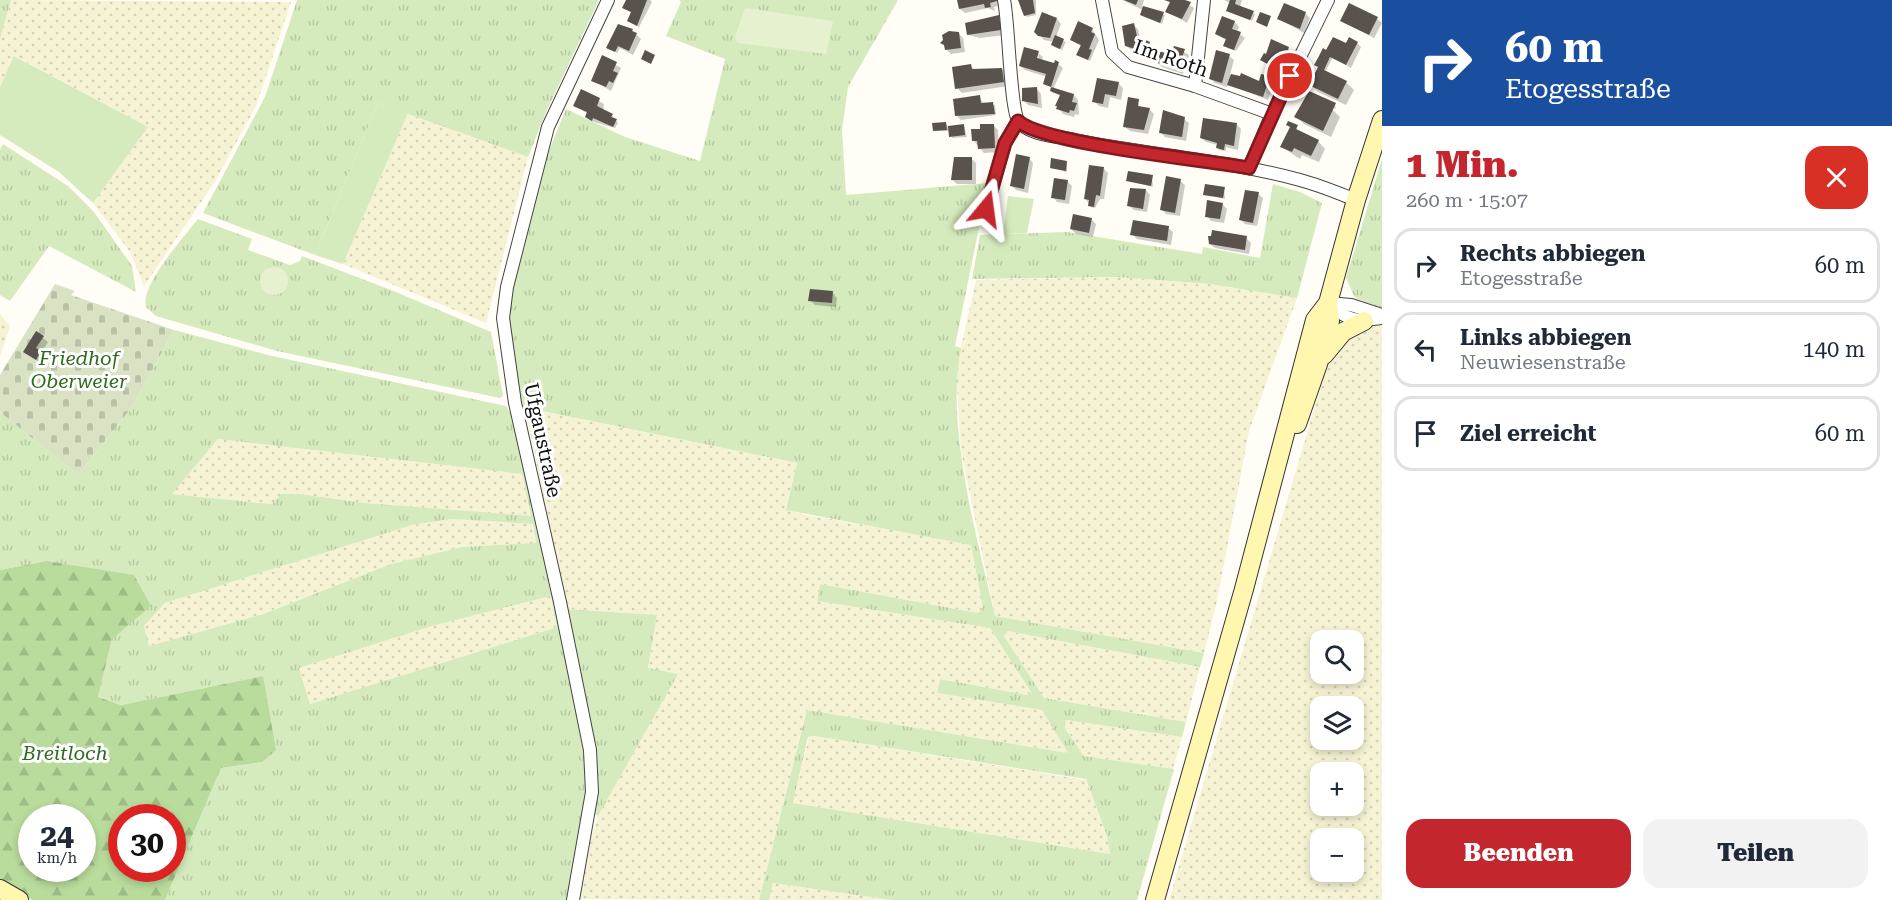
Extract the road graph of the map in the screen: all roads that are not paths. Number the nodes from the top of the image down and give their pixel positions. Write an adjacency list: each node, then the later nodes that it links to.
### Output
1 (608, 0): 19 (street, Ufgaustraße)
2 (1004, 0): 9 (street)
3 (1102, 0): 6 (street, Im Roth)
4 (1204, 0): 6 (street)
5 (1328, 0): 7 (street)
6 (1195, 86): 7 (street, Im Roth)
7 (1272, 114): 10 (street)
8 (1382, 120): 11 (main road)
9 (1018, 121): 10 (street); 12 (street)
10 (1249, 168): 11 (street)
11 (1356, 200): 13 (main road)
12 (986, 209)
13 (1328, 303): 14 (street); 14 (street); 15 (main road); 16 (main road)
14 (1376, 318): 15 (main road)
15 (1318, 364): 16 (main road)
16 (1279, 460): 20 (main road)
17 (0, 889): 18 (main road)
18 (20, 900)
19 (573, 900)
20 (1155, 900)

